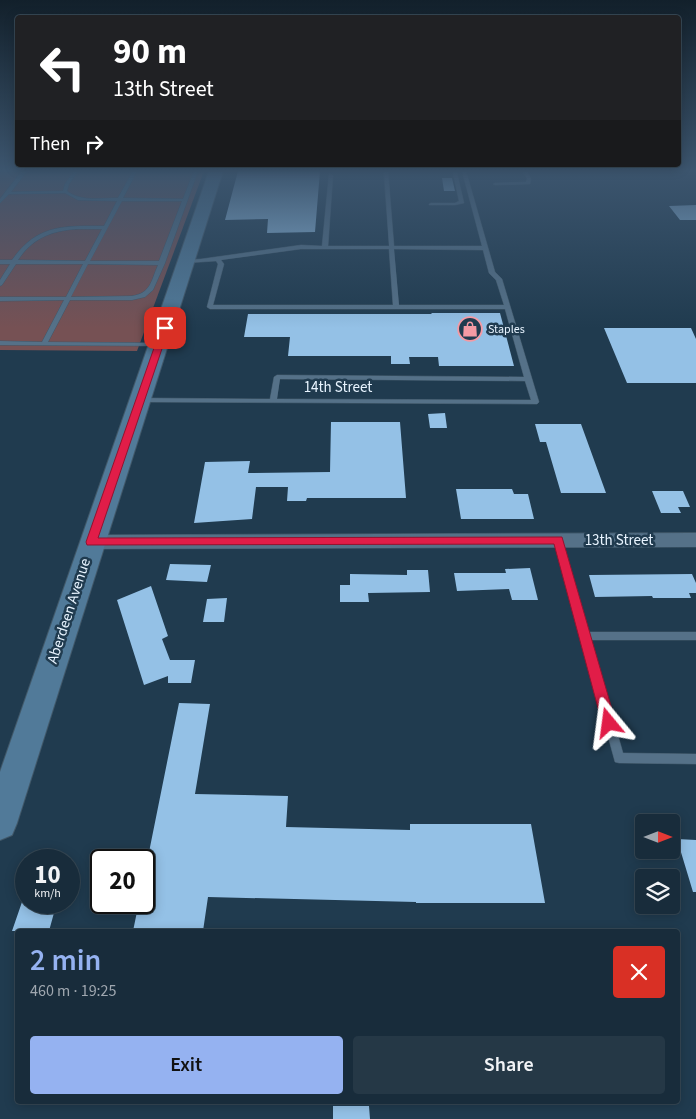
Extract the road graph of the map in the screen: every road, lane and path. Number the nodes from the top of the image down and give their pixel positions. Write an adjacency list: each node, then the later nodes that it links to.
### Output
1 (108, 223): 7 (lane)
2 (177, 223): 16 (lane)
3 (199, 223): 12 (street, Aberdeen Avenue)
4 (327, 223): 8 (lane)
5 (390, 223): 9 (lane)
6 (478, 223): 10 (lane)
7 (106, 227): 14 (lane); 15 (lane)
8 (325, 247): 9 (lane); 11 (lane)
9 (392, 248): 10 (lane); 20 (lane)
10 (484, 248): 21 (lane)
11 (218, 259): 12 (lane); 20 (lane)
12 (186, 261): 24 (street, Aberdeen Avenue)
13 (0, 262): 14 (lane)
14 (15, 262): 15 (lane); 17 (lane)
15 (87, 263): 16 (lane); 18 (lane)
16 (162, 263): 18 (lane)
17 (0, 284)
18 (69, 298): 19 (lane); 23 (lane)
19 (0, 299)
20 (396, 307): 21 (lane)
21 (507, 307): 25 (lane)
22 (0, 343): 23 (lane)
23 (44, 343): 24 (lane)
24 (160, 344): 26 (street, Aberdeen Avenue)
25 (528, 379): 27 (lane); 27 (lane, 14th Street)
26 (141, 400): 27 (lane, 14th Street); 30 (street, Aberdeen Avenue)
27 (272, 400)
28 (558, 540): 29 (street, 13th Street); 30 (street, 13th Street); 31 (lane)
29 (696, 540)
30 (91, 542): 34 (street, Aberdeen Avenue)
31 (585, 636): 32 (lane); 33 (lane)
32 (696, 636)
33 (696, 759)
34 (0, 823)

